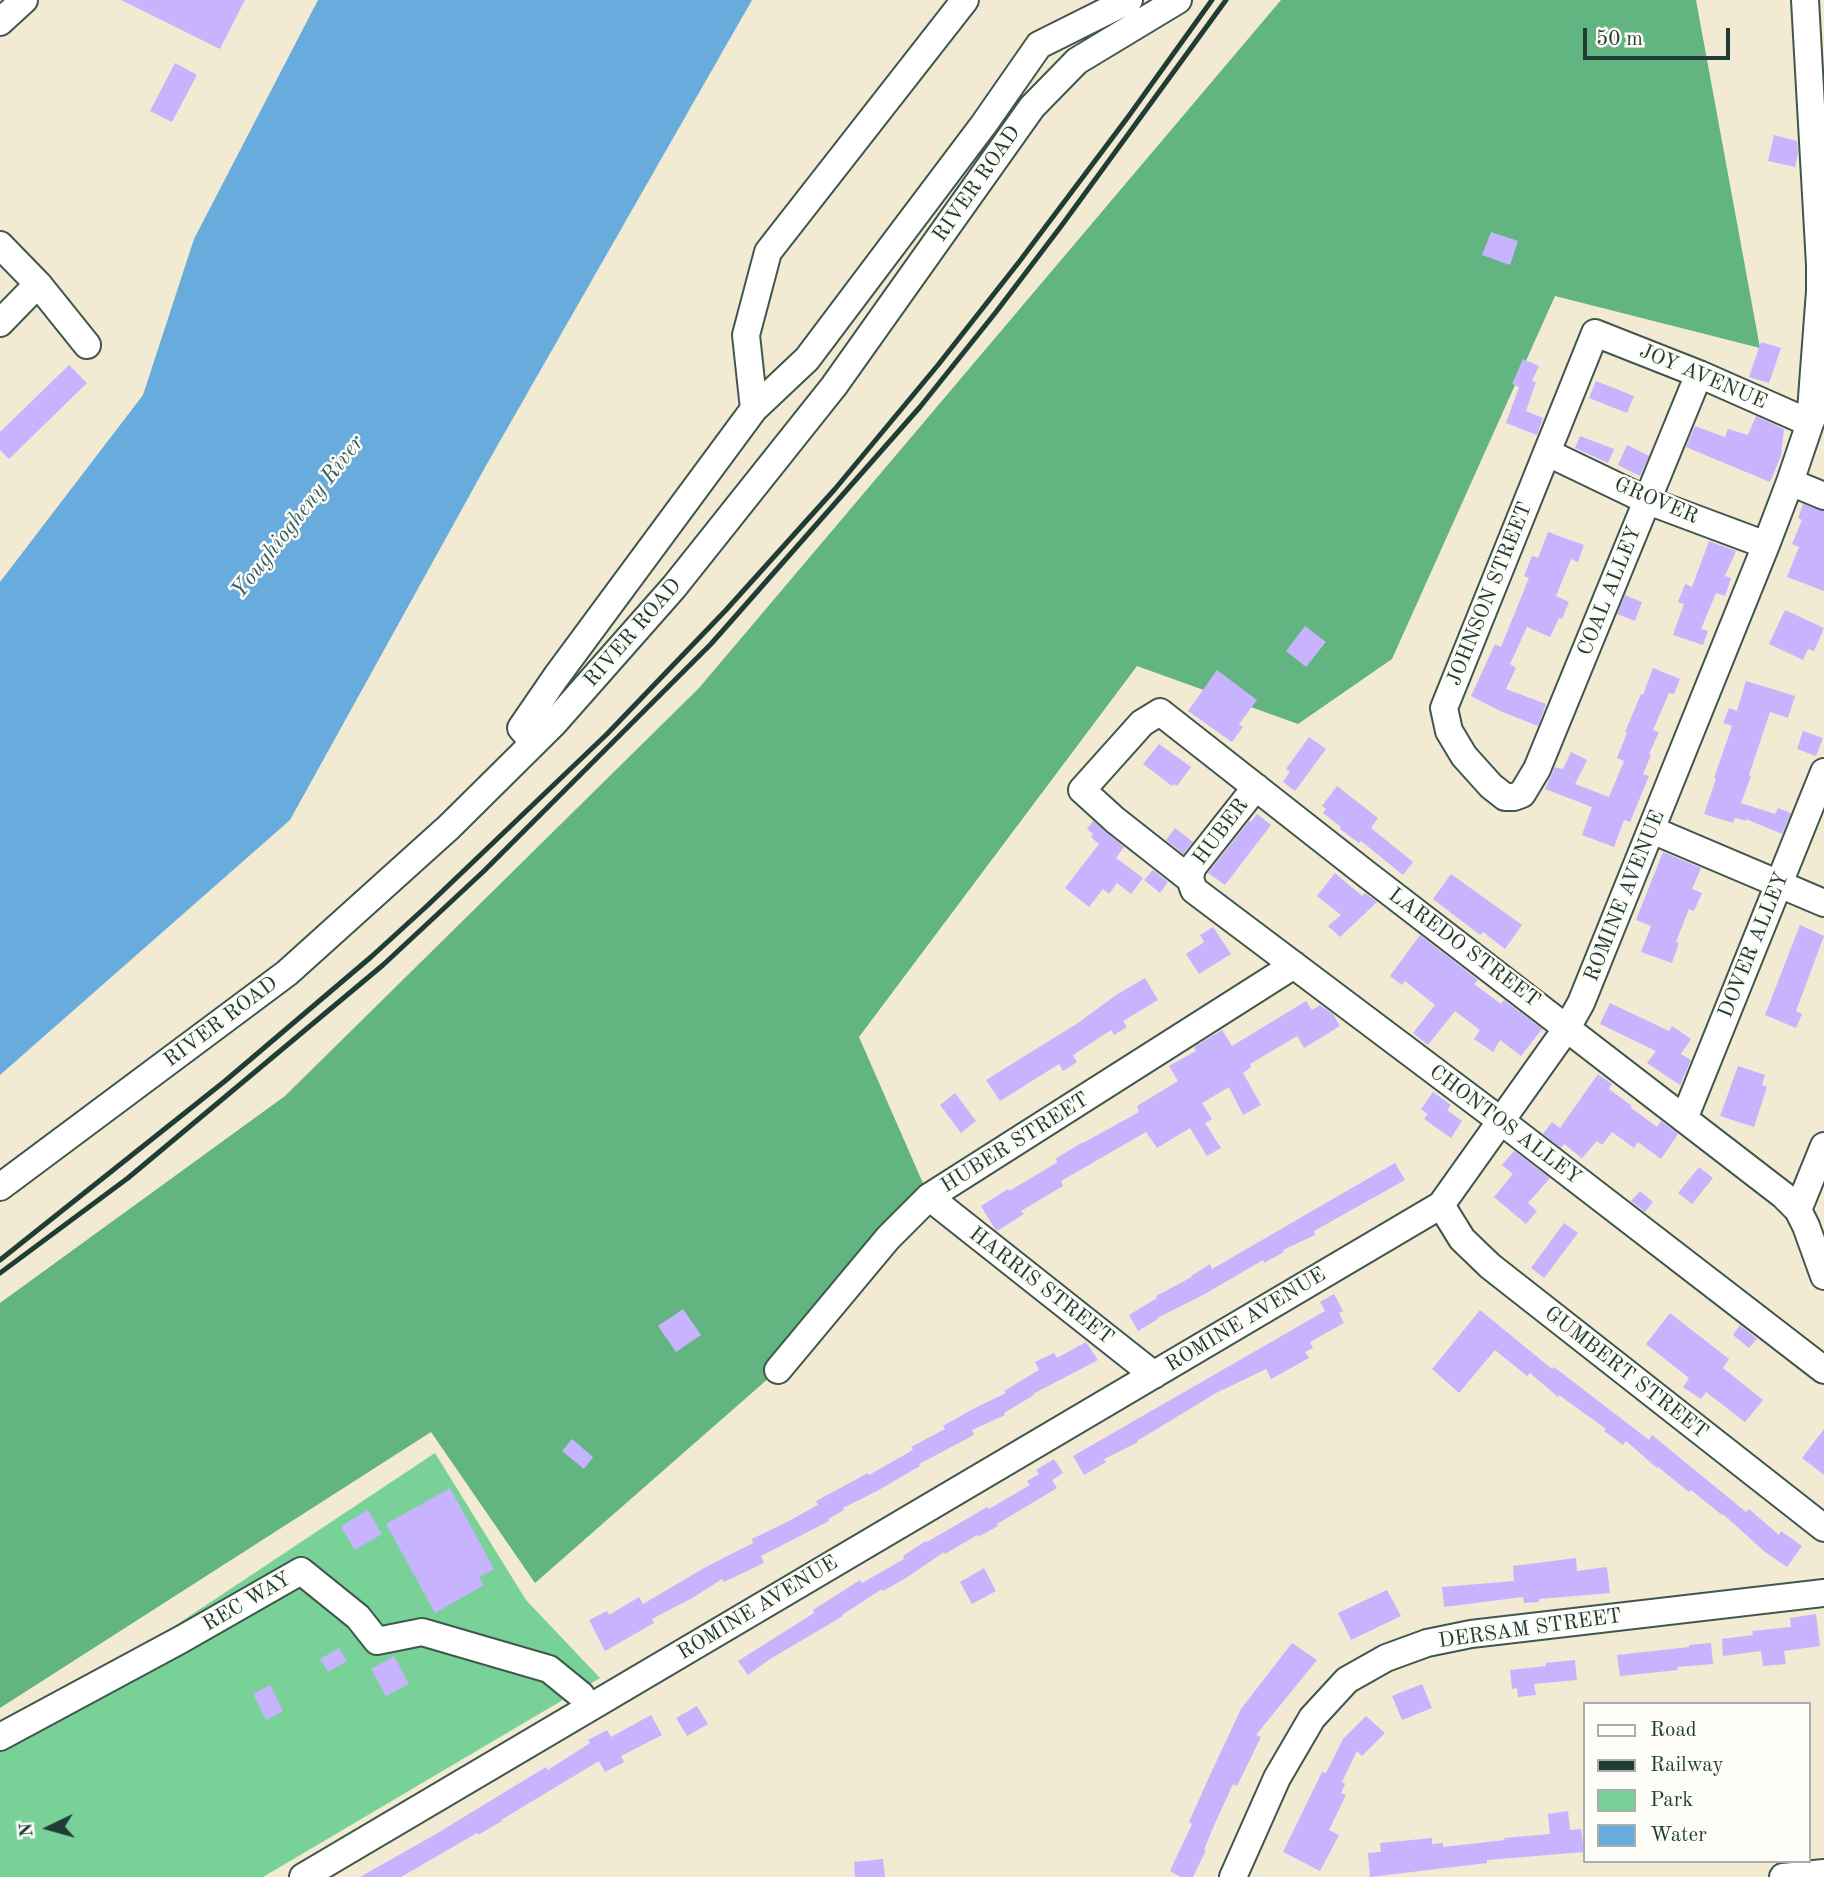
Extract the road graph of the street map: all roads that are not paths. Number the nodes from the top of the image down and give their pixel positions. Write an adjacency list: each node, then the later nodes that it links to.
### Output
1 (24, 0): 6 (street)
2 (965, 0): 14 (street)
3 (1129, 0): 14 (street)
4 (1178, 0): 21 (street, RIVER ROAD)
5 (1805, 0): 15 (street, ROMINE AVENUE)
6 (0, 22)
7 (0, 245): 8 (street)
8 (38, 284): 9 (street); 11 (street)
9 (0, 323)
10 (1595, 332): 12 (street, JOY AVENUE); 16 (street, JOHNSON STREET)
11 (87, 345)
12 (1699, 374): 15 (street, JOY AVENUE); 19 (street, COAL ALLEY)
13 (1824, 391): 15 (street, ROMINE AVENUE)
14 (754, 410): 21 (street)
15 (1810, 423): 17 (street, ROMINE AVENUE)
16 (1548, 453): 19 (street, GROVER); 22 (street, JOHNSON STREET)
17 (1790, 482): 18 (street); 20 (street, ROMINE AVENUE)
18 (1824, 496)
19 (1648, 501): 20 (street, GROVER); 22 (street, COAL ALLEY)
20 (1766, 545): 26 (street, ROMINE AVENUE)
21 (534, 743): 35 (street, RIVER ROAD)
22 (1537, 769)
23 (1824, 772): 28 (street, DOVER ALLEY)
24 (1255, 787): 25 (street, LAREDO STREET); 27 (street, HUBER); 31 (street, LAREDO STREET)
25 (1082, 790): 27 (street, CHONTOS ALLEY)
26 (1652, 830): 28 (street); 31 (street, ROMINE AVENUE)
27 (1190, 879): 30 (street, CHONTOS ALLEY)
28 (1779, 884): 29 (street); 32 (street, DOVER ALLEY)
29 (1824, 903)
30 (1294, 965): 33 (street, CHONTOS ALLEY); 36 (street, HUBER STREET)
31 (1567, 1028): 32 (street, LAREDO STREET); 33 (street, ROMINE AVENUE)
32 (1684, 1119): 38 (street, LAREDO STREET)
33 (1501, 1121): 37 (street, ROMINE AVENUE); 41 (street, CHONTOS ALLEY)
34 (1824, 1146): 38 (street)
35 (0, 1187)
36 (929, 1198): 40 (street, HUBER STREET); 42 (street, HARRIS STREET)
37 (1441, 1205): 42 (street, ROMINE AVENUE); 43 (street, GUMBERT STREET)
38 (1798, 1210): 39 (street, LAREDO STREET)
39 (1824, 1276)
40 (778, 1370)
41 (1824, 1370)
42 (1154, 1375): 45 (street, ROMINE AVENUE)
43 (1824, 1528)
44 (1824, 1593): 49 (street, DERSAM STREET)
45 (589, 1708): 46 (street, REC WAY); 48 (street, ROMINE AVENUE)
46 (0, 1737)
47 (1824, 1873): 50 (street)
48 (303, 1877)
49 (1233, 1877)
50 (1783, 1877)

